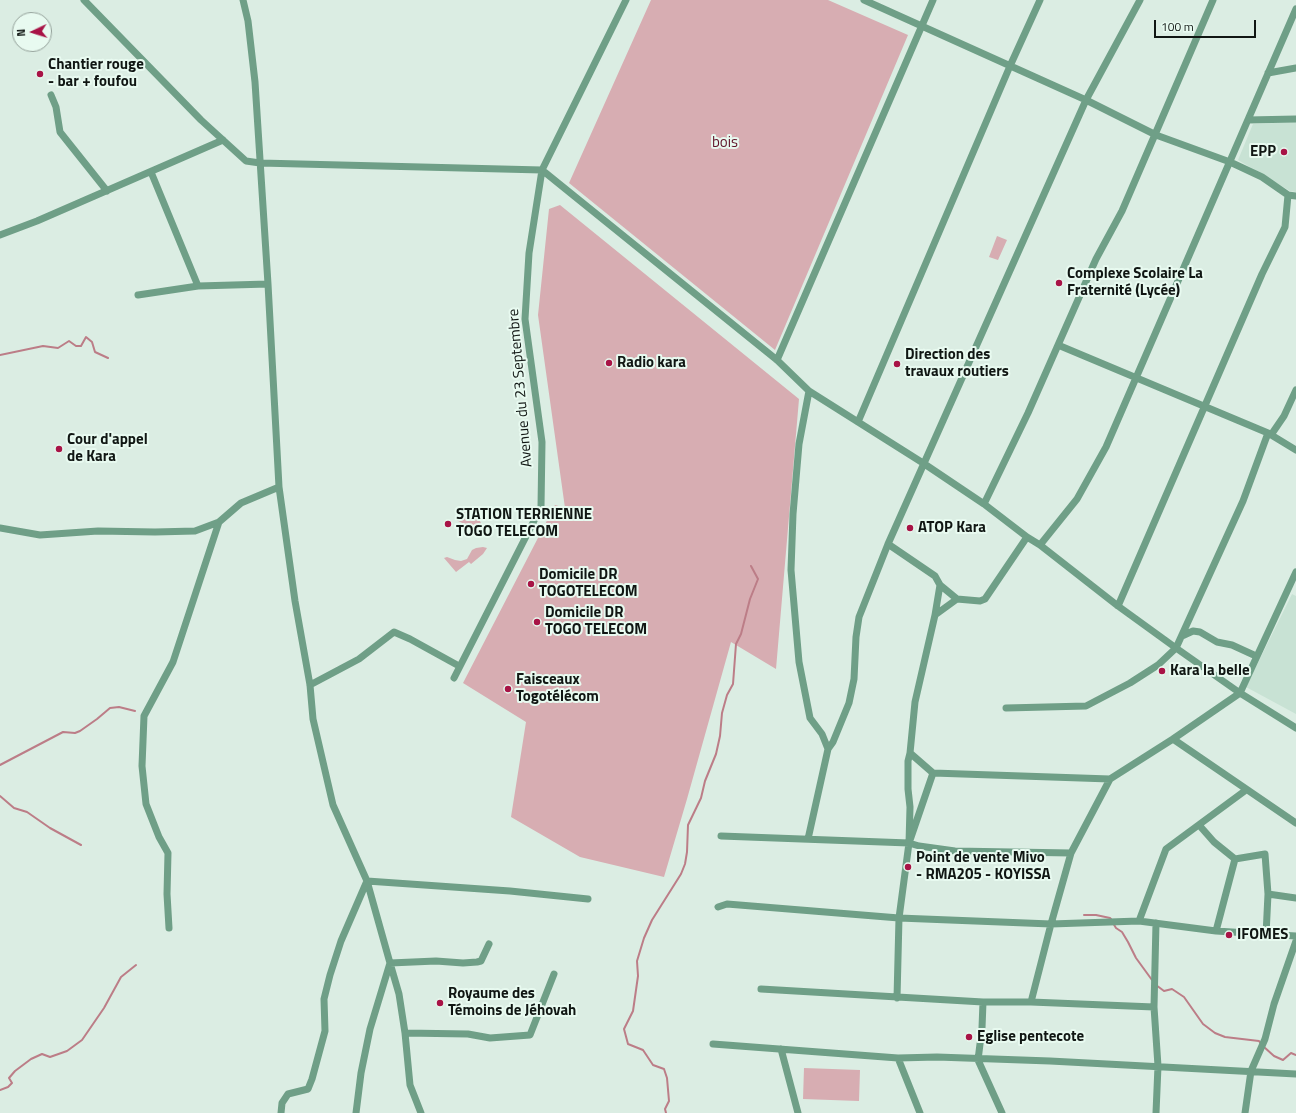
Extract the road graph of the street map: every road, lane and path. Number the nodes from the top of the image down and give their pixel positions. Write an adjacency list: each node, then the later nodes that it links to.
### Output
1 (84, 0): 19 (street)
2 (243, 0): 21 (street)
3 (626, 0): 22 (street, Avenue du 23 Septembre)
4 (864, 0): 10 (street)
5 (933, 0): 10 (street)
6 (1040, 0): 11 (street)
7 (1140, 0): 15 (street)
8 (1213, 0): 18 (street)
9 (1296, 9): 13 (street)
10 (921, 26): 11 (street); 31 (street)
11 (1010, 66): 15 (street); 36 (street)
12 (1296, 68): 13 (street)
13 (1268, 73): 17 (street)
14 (51, 95): 24 (street)
15 (1086, 100): 18 (street); 39 (street)
16 (1296, 119): 17 (street)
17 (1248, 120): 20 (street)
18 (1156, 135): 20 (street); 30 (street)
19 (223, 140): 21 (street); 23 (street)
20 (1230, 162): 25 (street); 32 (street)
21 (260, 163): 22 (street); 27 (street)
22 (542, 170): 31 (street); 55 (street, Avenue du 23 Septembre)
23 (151, 172): 24 (street); 28 (street)
24 (107, 191): 26 (street)
25 (1292, 196): 35 (street)
26 (0, 236)
27 (268, 284): 28 (street); 40 (street)
28 (198, 286): 29 (street)
29 (138, 295)
30 (1058, 345): 32 (street); 41 (street)
31 (777, 360): 34 (street)
32 (1136, 378): 35 (street); 46 (street)
33 (1296, 390): 37 (street)
34 (809, 391): 36 (street); 62 (street)
35 (1205, 407): 37 (street); 50 (street)
36 (858, 422): 39 (street)
37 (1270, 434): 38 (street); 52 (street)
38 (1296, 450)
39 (923, 463): 41 (street); 45 (street)
40 (279, 487): 42 (street); 57 (street)
41 (984, 504): 44 (street)
42 (219, 522): 43 (street); 83 (street)
43 (0, 528)
44 (1027, 537): 46 (street); 49 (street)
45 (888, 544): 48 (street); 62 (street)
46 (1040, 545): 50 (street)
47 (1296, 572): 54 (street)
48 (940, 585): 49 (street); 51 (street)
49 (957, 600): 51 (street)
50 (1118, 606): 53 (street)
51 (935, 614): 63 (street)
52 (1182, 636): 53 (street); 54 (street)
53 (1176, 648): 58 (street); 59 (street)
54 (1256, 656): 58 (street)
55 (459, 666): 56 (street, Avenue du 23 Septembre); 57 (street)
56 (454, 678)
57 (310, 685): 74 (street)
58 (1240, 693): 60 (street); 61 (street)
59 (1006, 708)
60 (1296, 728)
61 (1174, 738): 65 (street); 66 (street)
62 (828, 749): 70 (street)
63 (910, 753): 64 (street); 71 (street)
64 (933, 774): 65 (street); 71 (street)
65 (1110, 779): 72 (street)
66 (1246, 790): 67 (street); 68 (street)
67 (1296, 822)
68 (1199, 825): 73 (street); 80 (street)
69 (721, 836): 70 (street)
70 (808, 839): 71 (street)
71 (909, 843): 72 (street); 79 (street)
72 (1071, 853): 82 (street)
73 (1236, 859): 75 (street); 84 (street)
74 (367, 881): 77 (street); 89 (street); 104 (street)
75 (1268, 894): 76 (street); 85 (street)
76 (1296, 898)
77 (588, 899)
78 (718, 907): 79 (street)
79 (899, 918): 82 (street); 92 (street)
80 (1139, 922): 81 (street); 82 (street)
81 (1156, 922): 84 (street); 95 (street)
82 (1051, 924): 94 (street)
83 (169, 928)
84 (1216, 930): 85 (street)
85 (1266, 935): 86 (street)
86 (1296, 936)
87 (1296, 941): 102 (street)
88 (488, 944): 89 (street)
89 (390, 964): 96 (street); 105 (street)
90 (554, 974): 96 (street)
91 (761, 989): 92 (street)
92 (897, 998): 93 (street)
93 (982, 1002): 94 (street); 100 (street)
94 (1031, 1002): 95 (street)
95 (1154, 1007): 101 (street)
96 (405, 1032): 106 (street)
97 (713, 1044): 98 (street)
98 (782, 1049): 99 (street); 107 (street)
99 (898, 1058): 100 (street); 108 (street)
100 (978, 1060): 101 (street); 109 (street)
101 (1158, 1066): 102 (street); 110 (street)
102 (1251, 1071): 103 (street); 111 (street)
103 (1296, 1074)
104 (281, 1113)
105 (356, 1113)
106 (421, 1113)
107 (798, 1113)
108 (920, 1113)
109 (1002, 1113)
110 (1156, 1113)
111 (1245, 1113)

